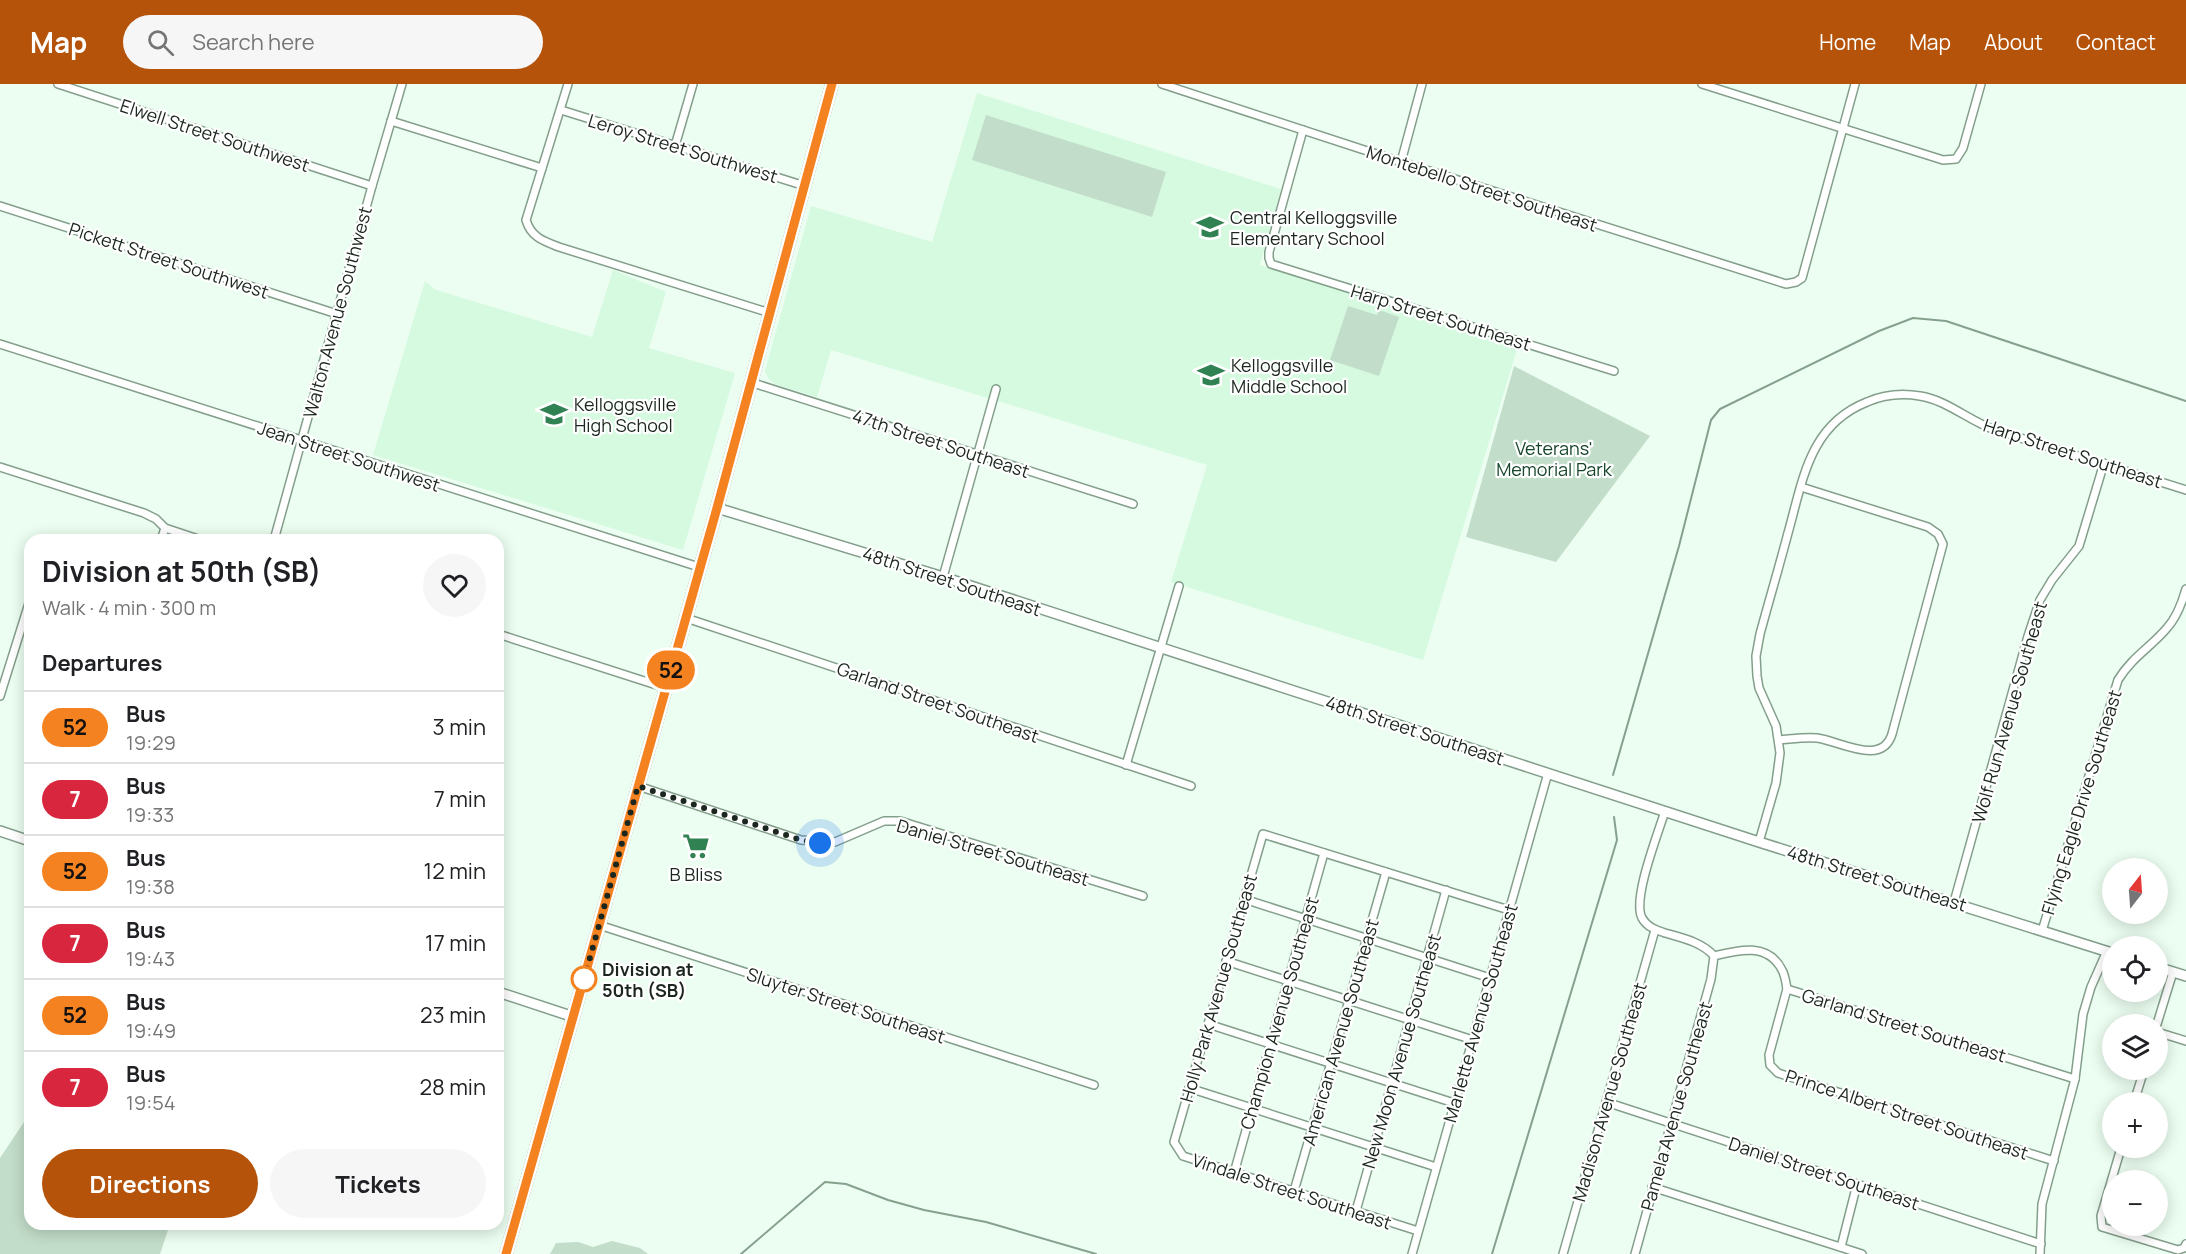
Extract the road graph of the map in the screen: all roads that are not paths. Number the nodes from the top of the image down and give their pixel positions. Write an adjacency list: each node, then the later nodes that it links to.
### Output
1 (58, 84): 18 (street, Elwell Street Southwest)
2 (402, 84): 12 (street, Walton Avenue Southwest)
3 (568, 84): 11 (street)
4 (693, 84): 15 (street)
5 (832, 84): 19 (main road)
6 (1162, 84): 14 (street, Montebello Street Southeast)
7 (1422, 84): 16 (street)
8 (1702, 84): 13 (street)
9 (1855, 84): 13 (street)
10 (1981, 84): 13 (street)
11 (561, 110): 15 (street, Leroy Street Southwest); 17 (street)
12 (391, 121): 17 (street); 18 (street, Walton Avenue Southwest)
13 (1843, 129): 16 (street, Montebello Street Southeast)
14 (1303, 130): 16 (street, Montebello Street Southeast); 24 (street, Harp Street Southeast)
15 (675, 146): 19 (street, Leroy Street Southwest)
16 (1401, 162)
17 (542, 168): 21 (street)
18 (372, 186): 22 (street, Walton Avenue Southwest)
19 (805, 186): 21 (main road)
20 (0, 206): 22 (street, Pickett Street Southwest)
21 (770, 313): 25 (main road)
22 (338, 314): 27 (street, Walton Avenue Southwest)
23 (0, 344): 27 (street, Jean Street Southwest)
24 (1614, 371)
25 (750, 382): 28 (street, 47th Street Southeast); 34 (main road)
26 (996, 389): 28 (street)
27 (302, 441): 38 (street, Walton Avenue Southwest); 39 (street, Jean Street Southwest)
28 (977, 454): 33 (street, 47th Street Southeast); 40 (street)
29 (2104, 463): 31 (street, Harp Street Southeast); 32 (street, Harp Street Southeast); 63 (street, Wolf Run Avenue Southeast)
30 (0, 467): 35 (street)
31 (1801, 487): 49 (street); 49 (street)
32 (2186, 490)
33 (1132, 504)
34 (717, 508): 39 (main road); 40 (street, 48th Street Southeast)
35 (165, 528): 36 (street); 37 (street)
36 (163, 534)
37 (183, 534)
38 (276, 534)
39 (699, 567): 43 (main road)
40 (943, 577): 46 (street, 48th Street Southeast)
41 (1179, 586): 46 (street)
42 (2186, 590): 68 (street, Flying Eagle Drive Southeast)
43 (686, 618): 47 (main road); 50 (street, Garland Street Southeast)
44 (24, 619): 48 (street)
45 (504, 636): 47 (street)
46 (1159, 648): 50 (street); 51 (street, 48th Street Southeast)
47 (666, 688): 52 (main road)
48 (0, 696)
49 (1779, 740): 57 (street)
50 (1126, 765): 53 (street, Garland Street Southeast)
51 (1548, 773): 54 (street, 48th Street Southeast); 64 (street, Marlette Avenue Southeast)
52 (638, 786): 61 (street, Daniel Street Southeast); 66 (main road)
53 (1191, 786)
54 (1665, 811): 57 (street, 48th Street Southeast); 67 (street)
55 (0, 831): 56 (street)
56 (24, 839)
57 (1759, 842): 63 (street, 48th Street Southeast)
58 (1324, 853): 59 (street); 62 (street, Holly Park Avenue Southeast); 65 (street, Champion Avenue Southeast)
59 (1386, 872): 60 (street); 69 (street, American Avenue Southeast)
60 (1446, 890): 64 (street); 72 (street, New Moon Avenue Southeast)
61 (1143, 896)
62 (1244, 899): 65 (street); 73 (street, Holly Park Avenue Southeast)
63 (1954, 902): 68 (street, 48th Street Southeast)
64 (1509, 910): 78 (street, Marlette Avenue Southeast)
65 (1306, 919): 69 (street); 79 (street, Champion Avenue Southeast)
66 (599, 926): 84 (main road); 94 (street, Sluyter Street Southeast)
67 (1655, 930): 71 (street); 96 (street, Madison Avenue Southeast)
68 (2042, 930): 70 (street, 48th Street Southeast)
69 (1367, 938): 72 (street); 82 (street, American Avenue Southeast)
70 (2102, 950)
71 (1714, 957): 80 (street, Garland Street Southeast); 99 (street, Pamela Avenue Southeast)
72 (1427, 958): 78 (street); 85 (street, New Moon Avenue Southeast)
73 (1226, 961): 79 (street); 86 (street, Holly Park Avenue Southeast)
74 (2102, 964): 92 (street)
75 (2168, 970): 76 (street)
76 (2173, 972): 77 (street); 83 (street)
77 (2186, 976)
78 (1490, 978): 88 (street, Marlette Avenue Southeast)
79 (1288, 981): 82 (street); 90 (street, Champion Avenue Southeast)
80 (1787, 989): 92 (street, Garland Street Southeast); 104 (street, Prince Albert Street Southeast)
81 (504, 994): 84 (street)
82 (1349, 1000): 85 (street); 91 (street, American Avenue Southeast)
83 (2160, 1014)
84 (574, 1017): 116 (main road)
85 (1410, 1020): 88 (street); 93 (street, New Moon Avenue Southeast)
86 (1208, 1024): 90 (street); 95 (street, Holly Park Avenue Southeast)
87 (2168, 1035): 89 (street)
88 (1473, 1040): 97 (street, Marlette Avenue Southeast)
89 (2186, 1041)
90 (1270, 1044): 91 (street); 98 (street, Champion Avenue Southeast)
91 (1331, 1064): 93 (street); 100 (street, American Avenue Southeast)
92 (2075, 1079): 104 (street)
93 (1392, 1083): 97 (street); 102 (street, New Moon Avenue Southeast)
94 (1094, 1085)
95 (1189, 1088): 98 (street); 101 (street, Holly Park Avenue Southeast)
96 (1606, 1102): 99 (street, Daniel Street Southeast); 118 (street, Madison Avenue Southeast)
97 (1454, 1103): 105 (street, Marlette Avenue Southeast)
98 (1252, 1109): 100 (street); 106 (street, Champion Avenue Southeast)
99 (1671, 1122): 107 (street, Daniel Street Southeast); 108 (street, Pamela Avenue Southeast)
100 (1312, 1128): 102 (street); 109 (street, American Avenue Southeast)
101 (1174, 1142): 106 (street, Vindale Street Southeast)
102 (1374, 1147): 105 (street); 110 (street, New Moon Avenue Southeast)
103 (2118, 1158): 113 (street)
104 (2054, 1161): 112 (street)
105 (1436, 1167): 111 (street, Marlette Avenue Southeast)
106 (1234, 1173): 109 (street, Vindale Street Southeast)
107 (1857, 1184): 112 (street, Daniel Street Southeast); 114 (street)
108 (1652, 1187): 114 (street); 115 (street, Pamela Avenue Southeast)
109 (1294, 1191): 110 (street, Vindale Street Southeast)
110 (1356, 1211): 111 (street, Vindale Street Southeast)
111 (1418, 1231): 117 (street, Marlette Avenue Southeast)
112 (2041, 1244): 120 (street)
113 (2186, 1244)
114 (1841, 1247): 119 (street)
115 (1638, 1253)
116 (506, 1254)
117 (1412, 1254)
118 (1563, 1254)
119 (1862, 1254)
120 (2040, 1254)

